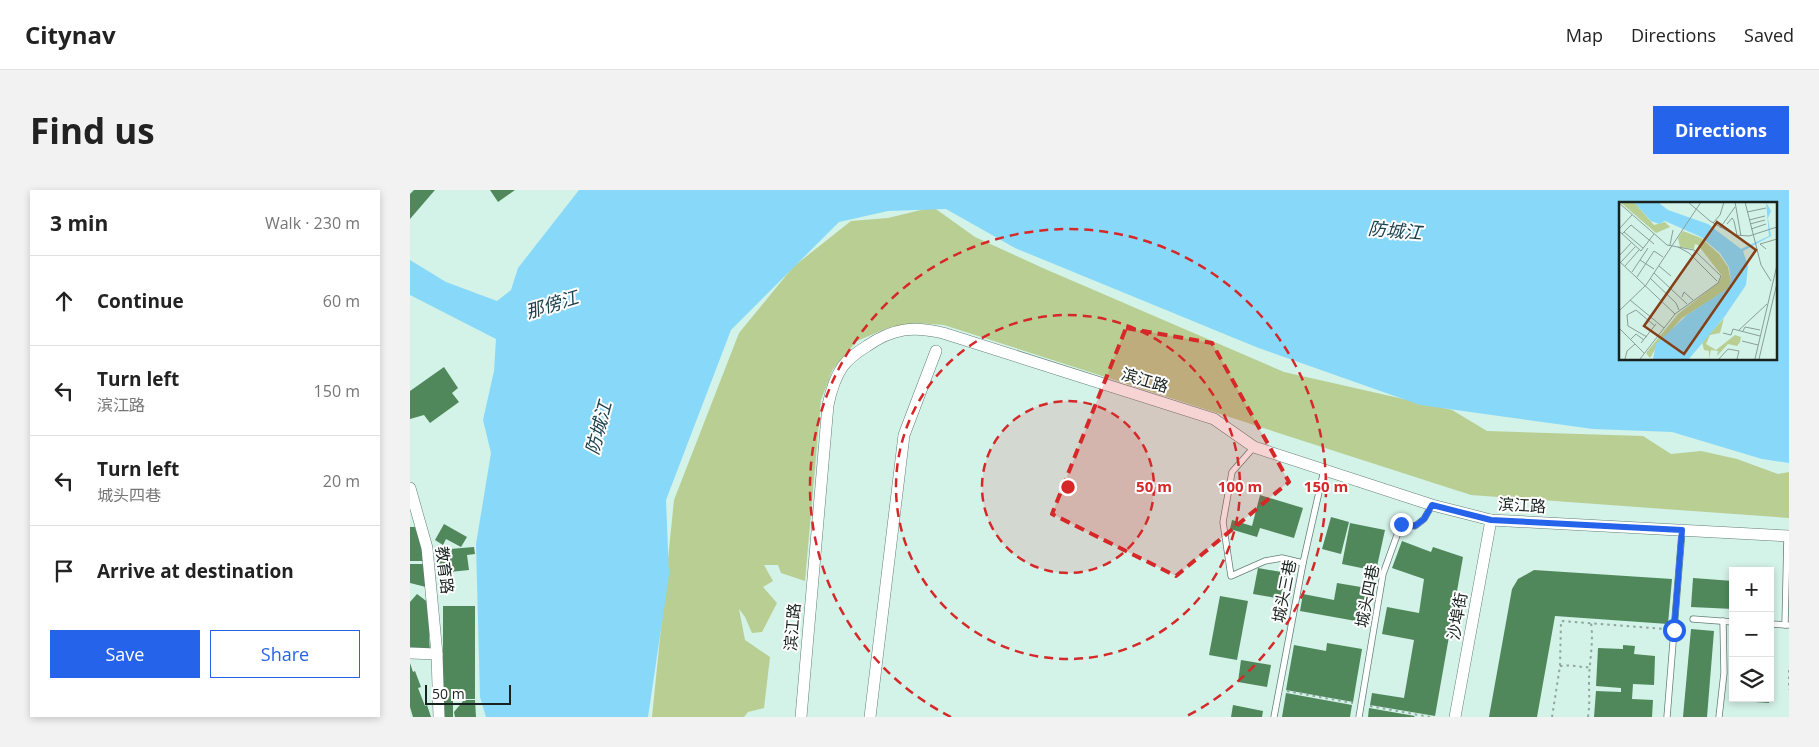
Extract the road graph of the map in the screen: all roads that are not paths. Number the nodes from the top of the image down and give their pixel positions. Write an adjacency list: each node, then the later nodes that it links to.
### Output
1 (936, 352): 19 (street)
2 (1254, 447): 3 (street, 滨江路); 9 (lane); 18 (street, 滨江路)
3 (1324, 470): 5 (street, 滨江路); 9 (lane, 城头三巷)
4 (410, 488): 16 (street, 教育路)
5 (1432, 505): 6 (street, 滨江路); 21 (lane, 城头四巷)
6 (1491, 520): 7 (street, 滨江路); 22 (street, 沙埠街)
7 (1682, 530): 8 (street, 滨江路); 23 (lane)
8 (1788, 536): 14 (lane)
9 (1303, 563): 20 (lane, 城头三巷)
10 (1693, 619): 11 (lane)
11 (1723, 621): 12 (lane); 24 (lane)
12 (1729, 622)
13 (1774, 624): 14 (lane)
14 (1787, 625)
15 (410, 653): 16 (street)
16 (437, 654): 17 (street, 教育路)
17 (439, 717)
18 (800, 717)
19 (870, 717)
20 (1274, 717)
21 (1359, 717)
22 (1454, 717)
23 (1667, 717)
24 (1719, 717)

